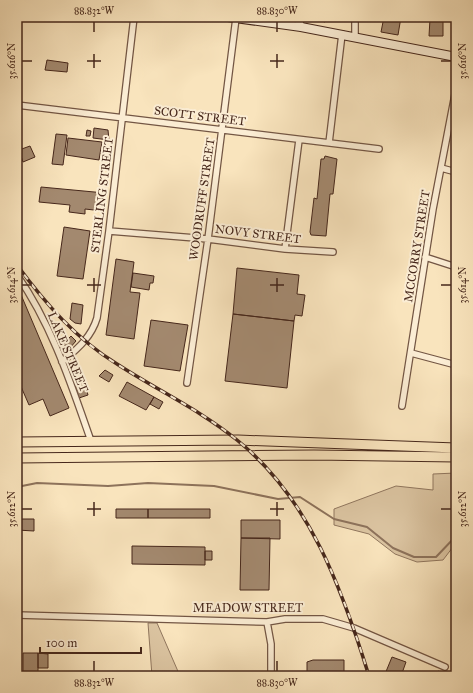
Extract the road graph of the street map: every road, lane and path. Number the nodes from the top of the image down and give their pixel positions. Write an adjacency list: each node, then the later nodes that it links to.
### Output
1 (134, 17): 11 (street, STERLING STREET)
2 (297, 17): 5 (street)
3 (355, 17): 7 (street)
4 (232, 18): 5 (main road); 12 (street, WOODRUFF STREET)
5 (300, 27): 6 (main road)
6 (342, 34): 7 (main road); 14 (street)
7 (355, 37): 8 (main road)
8 (456, 57)
9 (456, 89): 16 (street, MCCORRY STREET)
10 (17, 105): 11 (street, SCOTT STREET)
11 (123, 117): 12 (street, SCOTT STREET); 18 (street, STERLING STREET)
12 (222, 130): 13 (street, SCOTT STREET); 19 (street, WOODRUFF STREET)
13 (299, 140): 14 (street, SCOTT STREET); 20 (street)
14 (329, 143): 15 (street, SCOTT STREET)
15 (380, 149)
16 (441, 168): 17 (street); 22 (street, MCCORRY STREET)
17 (456, 172)
18 (109, 231): 19 (street, NOVY STREET); 26 (street, STERLING STREET)
19 (208, 239): 20 (street, NOVY STREET); 28 (street, WOODRUFF STREET)
20 (285, 249): 21 (street, NOVY STREET)
21 (333, 252)
22 (426, 257): 23 (street); 25 (street, MCCORRY STREET)
23 (456, 267)
24 (17, 275): 26 (street, LAKE STREET)
25 (411, 353): 27 (street); 29 (street, MCCORRY STREET)
26 (62, 362): 30 (street, LAKE STREET)
27 (456, 365)
28 (186, 383)
29 (402, 406)
30 (91, 441): 31 (highway); 32 (highway)
31 (17, 442)
32 (456, 448)
33 (456, 457): 34 (highway)
34 (17, 458)
35 (17, 615): 36 (street, MEADOW STREET)
36 (267, 622): 37 (street, MEADOW STREET); 38 (street)
37 (445, 667)
38 (271, 676)

